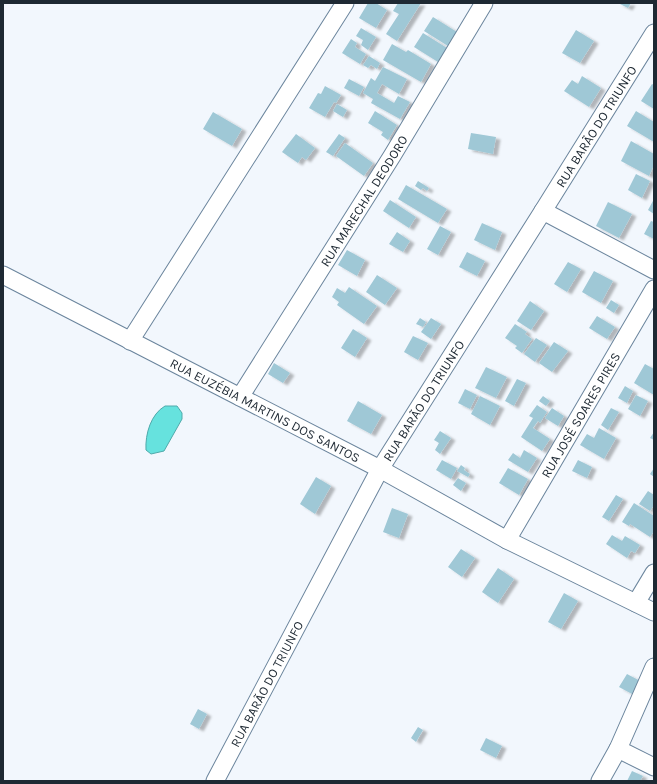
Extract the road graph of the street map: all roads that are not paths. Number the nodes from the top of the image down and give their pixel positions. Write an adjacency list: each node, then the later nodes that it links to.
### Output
1 (345, 3): 8 (street)
2 (484, 3): 9 (street, RUA MARECHAL DEODORO)
3 (654, 34): 4 (street, RUA BARÃO DO TRIUNFO)
4 (543, 211): 5 (street); 10 (street, RUA BARÃO DO TRIUNFO)
5 (654, 270)
6 (3, 275): 8 (street, RUA EUZÉBIA MARTINS DOS SANTOS)
7 (654, 289): 11 (street, RUA JOSÉ SOARES PIRES)
8 (130, 341): 9 (street, RUA EUZÉBIA MARTINS DOS SANTOS)
9 (240, 397): 10 (street, RUA EUZÉBIA MARTINS DOS SANTOS)
10 (380, 469): 11 (street, RUA EUZÉBIA MARTINS DOS SANTOS); 18 (street, RUA BARÃO DO TRIUNFO)
11 (507, 540): 13 (street, RUA EUZÉBIA MARTINS DOS SANTOS)
12 (654, 574): 13 (street)
13 (636, 603): 14 (street, RUA EUZÉBIA MARTINS DOS SANTOS)
14 (654, 612)
15 (654, 667): 16 (street)
16 (618, 748): 17 (street); 19 (street)
17 (654, 767)
18 (215, 781)
19 (600, 781)

